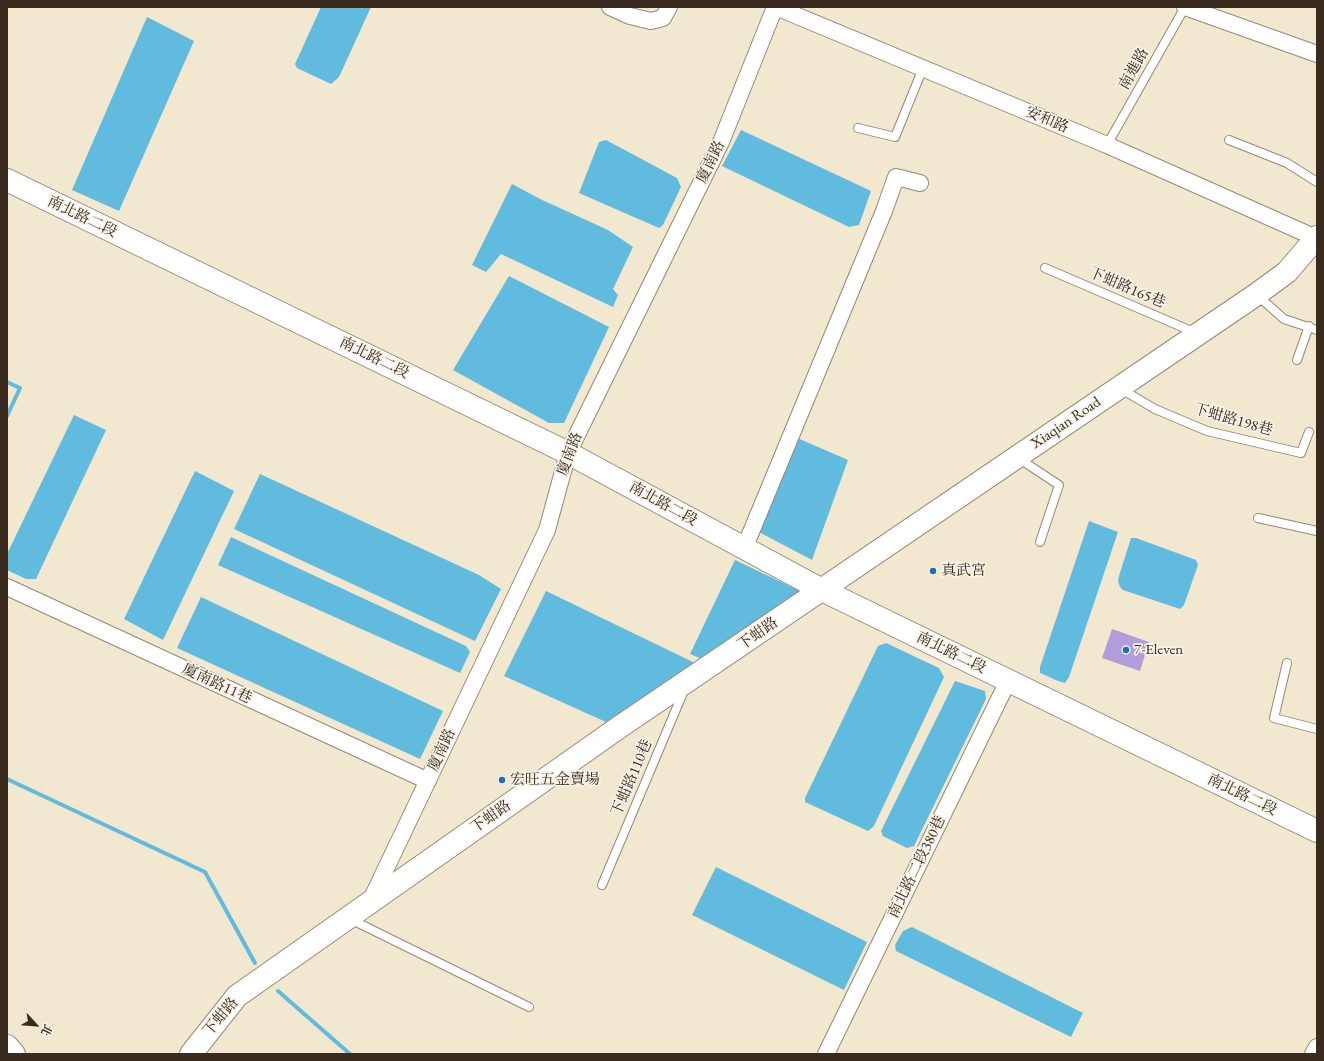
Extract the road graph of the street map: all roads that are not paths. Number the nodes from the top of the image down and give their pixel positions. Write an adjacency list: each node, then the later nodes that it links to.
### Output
1 (610, 7): 2 (street)
2 (669, 7)
3 (775, 7): 6 (street, 安和路); 22 (street, 廈南路)
4 (1185, 7): 5 (street); 9 (lane, 南進路)
5 (1317, 54)
6 (923, 68): 7 (lane); 9 (street, 安和路)
7 (858, 128)
8 (1229, 140): 11 (lane)
9 (1107, 145): 13 (street, 安和路)
10 (7, 180): 22 (street, 南北路二段)
11 (1317, 182)
12 (920, 183): 27 (street)
13 (1317, 238): 15 (street, Xiaqian Road)
14 (1044, 268): 18 (lane, 下蚶路165巷)
15 (1257, 294): 16 (lane); 18 (street, Xiaqian Road)
16 (1309, 326): 17 (lane); 19 (lane)
17 (1317, 330)
18 (1198, 333): 20 (street, Xiaqian Road)
19 (1297, 360)
20 (1119, 387): 21 (lane, 下蚶路198巷); 23 (street, Xiaqian Road)
21 (1309, 432)
22 (568, 452): 27 (street, 南北路二段); 34 (street, 廈南路)
23 (1016, 458): 26 (lane); 29 (street, Xiaqian Road)
24 (1258, 518): 25 (lane)
25 (1317, 531)
26 (1040, 542)
27 (744, 549): 29 (street, 南北路二段)
28 (7, 588): 34 (street, 廈南路11巷)
29 (822, 590): 31 (street, 南北路二段); 32 (street, 下蚶路)
30 (1288, 663): 33 (lane)
31 (1008, 681): 35 (street, 南北路二段); 44 (street, 南北路二段380巷)
32 (688, 682): 36 (lane, 下蚶路110巷); 37 (street, 下蚶路)
33 (1317, 729)
34 (428, 781): 37 (street, 廈南路)
35 (1317, 831)
36 (602, 885)
37 (370, 902): 38 (street, 下蚶路)
38 (347, 918): 39 (lane); 43 (street, 下蚶路)
39 (529, 1007)
40 (7, 1046): 42 (street)
41 (1317, 1047): 45 (street)
42 (14, 1054)
43 (191, 1054)
44 (826, 1054)
45 (1313, 1054)

